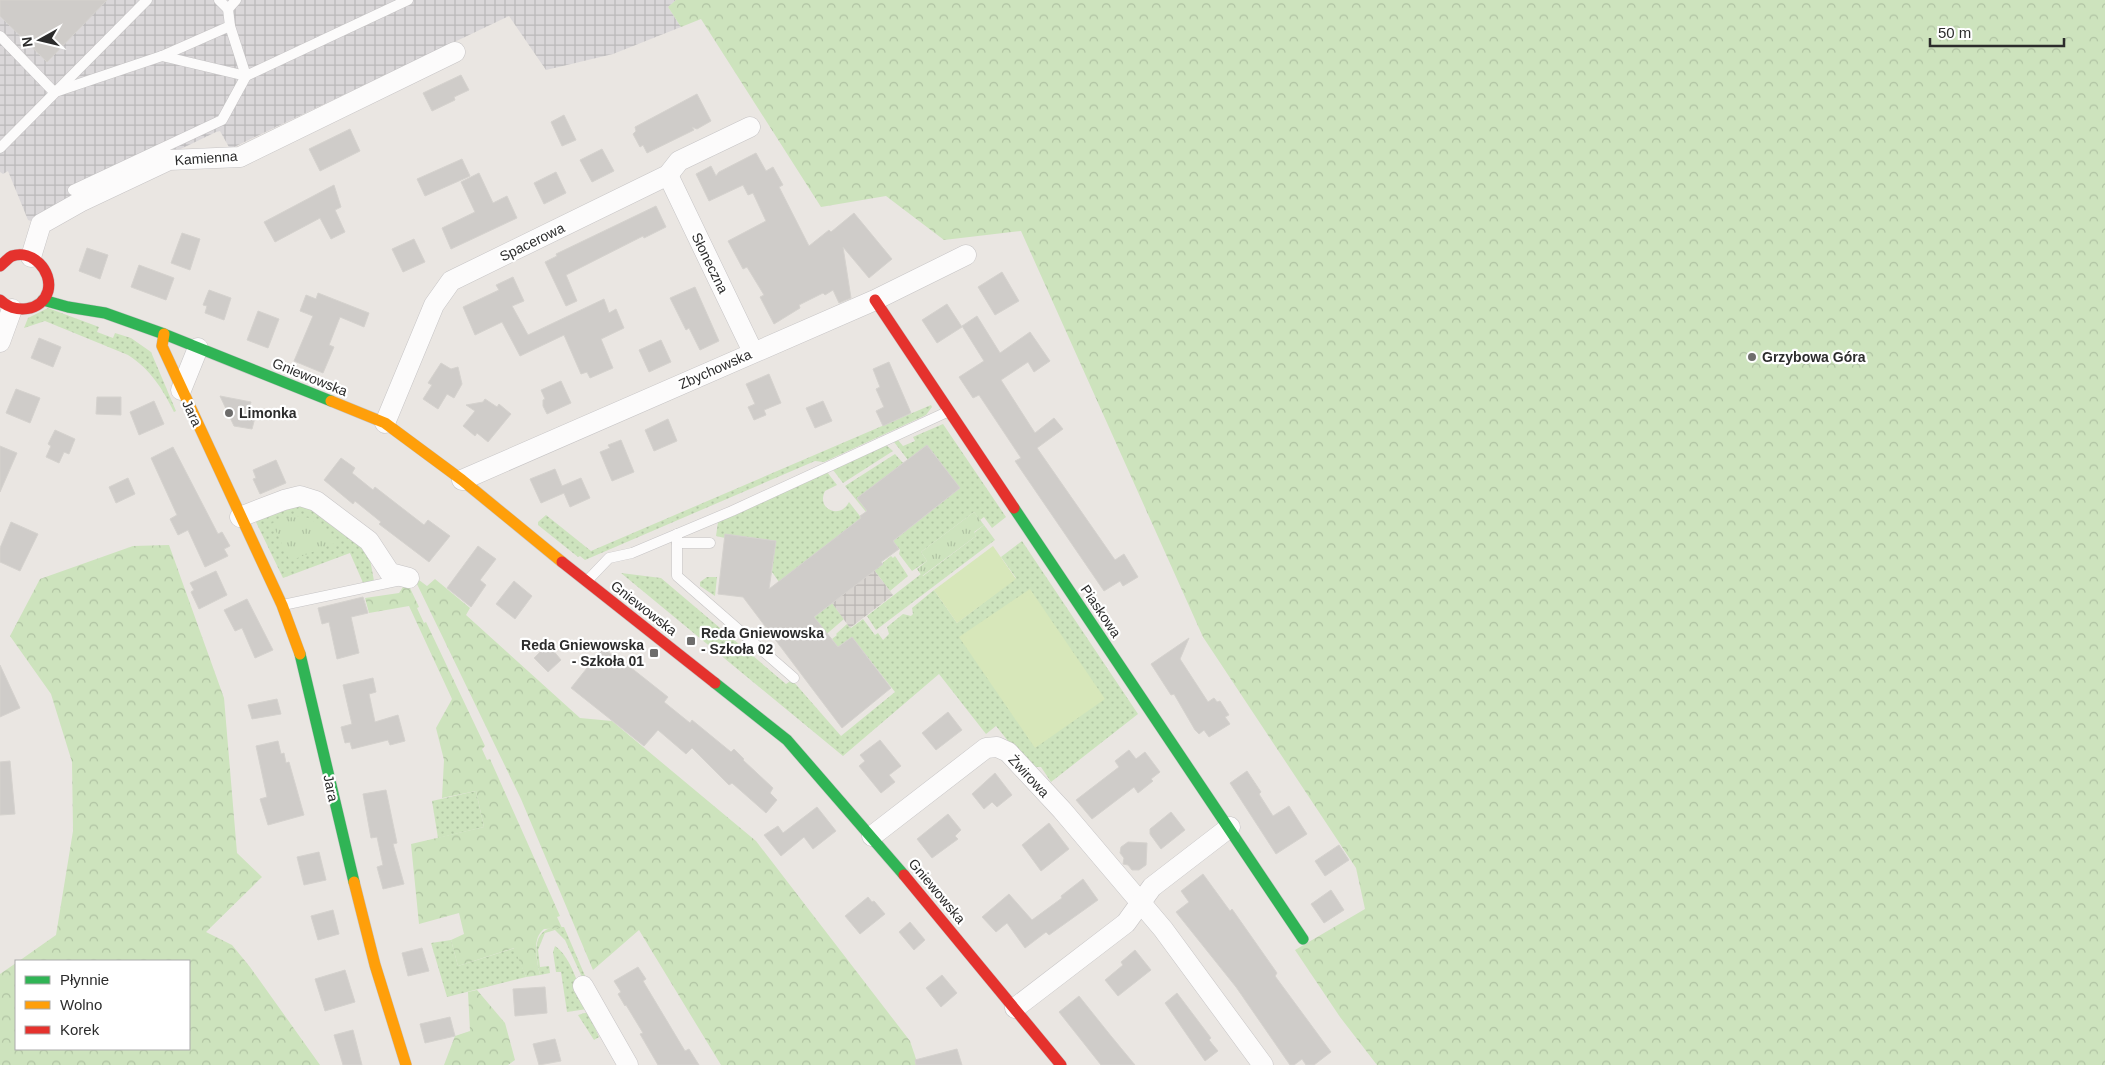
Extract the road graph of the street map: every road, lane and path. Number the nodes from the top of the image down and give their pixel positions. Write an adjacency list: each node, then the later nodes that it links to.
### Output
1 (147, 0): 11 (lane)
2 (219, 0): 5 (lane)
3 (236, 0): 5 (lane)
4 (408, 0): 10 (lane)
5 (228, 9): 6 (lane)
6 (230, 26): 9 (lane); 10 (lane)
7 (0, 36): 11 (lane)
8 (455, 52): 17 (street, Kamienna)
9 (162, 56): 10 (lane); 11 (lane)
10 (246, 76): 15 (lane)
11 (54, 92): 13 (lane)
12 (750, 127): 14 (street, Spacerowa)
13 (0, 148)
14 (668, 175): 27 (street, Słoneczna); 30 (street, Spacerowa)
15 (72, 190)
16 (966, 255): 21 (street, Zbychowska)
17 (31, 257): 18 (street); 20 (street)
18 (1, 263)
19 (81, 297): 23 (street, Gniewowska)
20 (43, 300): 22 (street); 23 (street, Gniewowska)
21 (875, 300): 27 (street, Zbychowska); 29 (street, Piaskowa)
22 (6, 304): 25 (street)
23 (105, 313): 24 (street, Gniewowska)
24 (164, 334): 26 (street, Gniewowska); 28 (street, Jara)
25 (0, 342)
26 (198, 348): 28 (street, Jara); 30 (street, Gniewowska)
27 (753, 352): 31 (street, Zbychowska)
28 (182, 390): 32 (street, Jara)
29 (948, 412): 33 (lane); 39 (street, Piaskowa)
30 (385, 423): 31 (street, Gniewowska)
31 (462, 480): 36 (street, Gniewowska)
32 (240, 517): 35 (street); 37 (street, Jara)
33 (677, 538): 34 (lane); 36 (lane); 38 (lane)
34 (710, 543)
35 (409, 578): 37 (lane)
36 (586, 582): 40 (street, Gniewowska)
37 (282, 605): 45 (street, Jara)
38 (794, 678)
39 (1230, 827): 41 (street); 42 (street, Piaskowa)
40 (872, 836): 41 (street, Żwirowa); 44 (street, Gniewowska)
41 (1140, 903): 44 (street); 48 (street, Żwirowa)
42 (1303, 938)
43 (583, 986): 46 (street)
44 (1015, 1008): 47 (street, Gniewowska)
45 (406, 1065)
46 (628, 1065)
47 (1061, 1065)
48 (1263, 1065)

